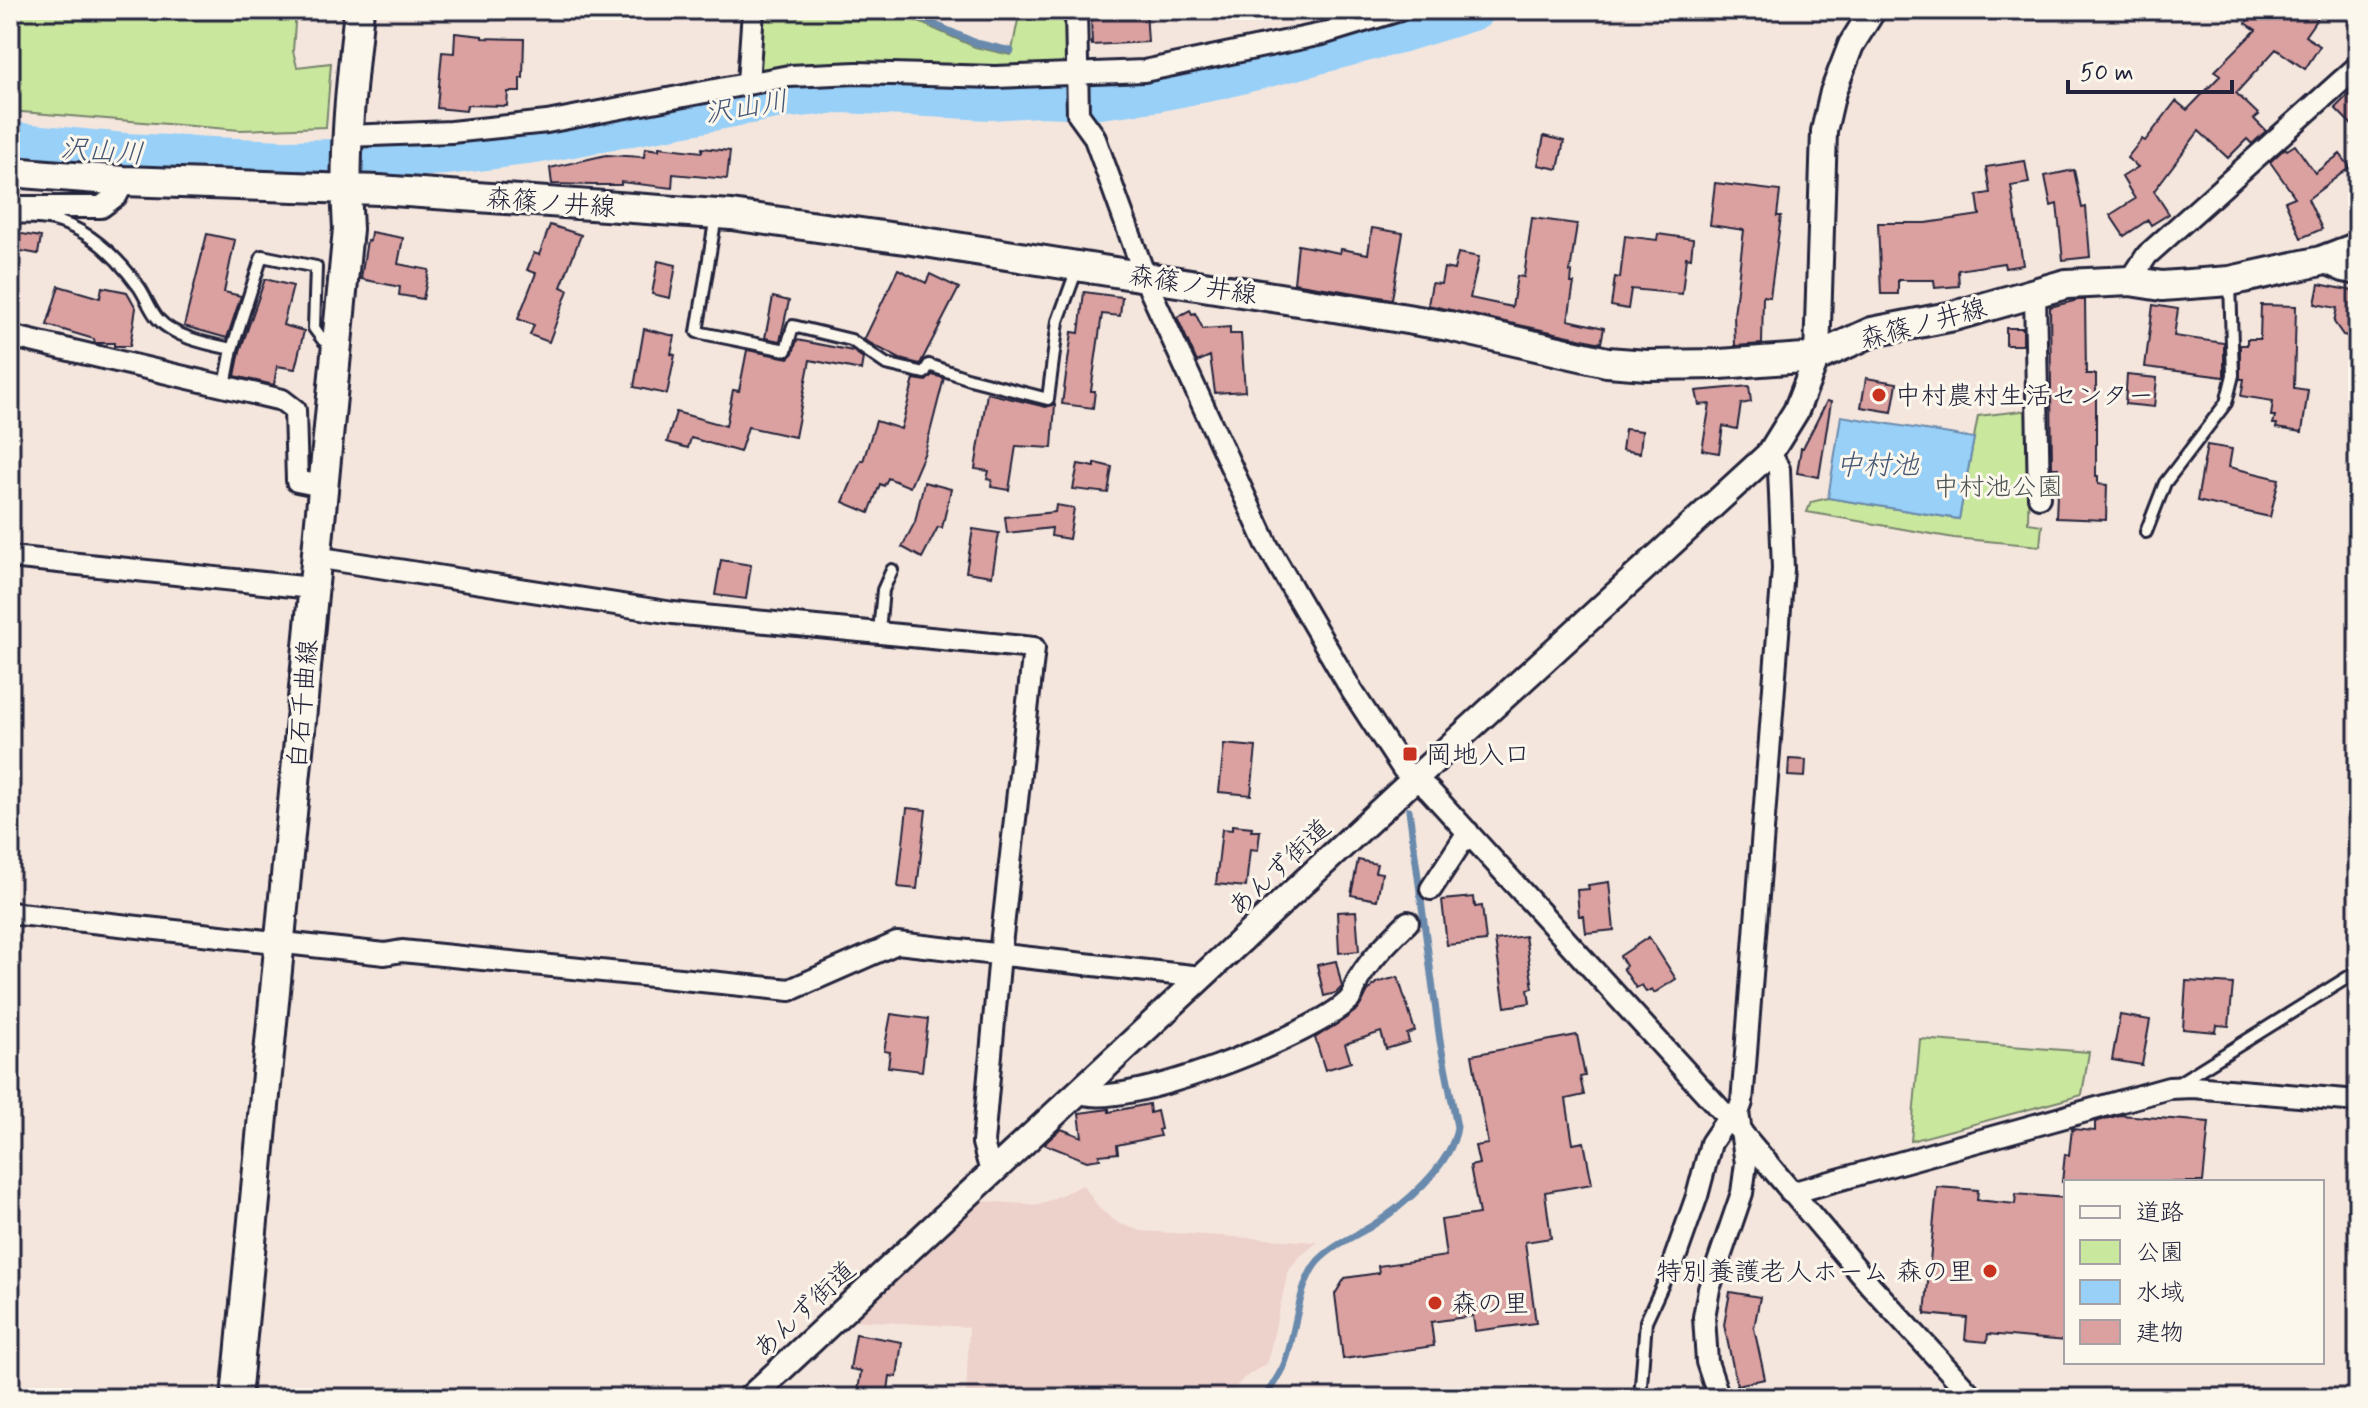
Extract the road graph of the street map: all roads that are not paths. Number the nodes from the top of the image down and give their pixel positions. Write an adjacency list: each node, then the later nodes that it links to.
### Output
1 (359, 10): 9 (main road, 白石千曲線)
2 (753, 10): 8 (street)
3 (1076, 10): 7 (street)
4 (1400, 10): 7 (street)
5 (1873, 10): 27 (street, あんず街道)
6 (2358, 66): 21 (street)
7 (1079, 79): 8 (street); 20 (street)
8 (748, 83): 9 (street)
9 (346, 137): 12 (main road, 白石千曲線)
10 (10, 172): 11 (main road, 森篠ノ井線)
11 (124, 181): 12 (main road, 森篠ノ井線); 13 (street)
12 (345, 185): 18 (main road, 森篠ノ井線); 26 (main road, 白石千曲線)
13 (10, 207)
14 (10, 217): 25 (lane)
15 (714, 228): 18 (lane)
16 (2358, 247): 17 (main road, 森篠ノ井線)
17 (2321, 261): 19 (street); 22 (main road, 森篠ノ井線)
18 (1077, 266): 20 (main road, 森篠ノ井線)
19 (2358, 274)
20 (1143, 276): 27 (main road, 森篠ノ井線); 38 (street)
21 (2130, 281): 22 (main road, 森篠ノ井線); 23 (main road, 森篠ノ井線)
22 (2230, 281): 32 (lane)
23 (2035, 293): 27 (main road, 森篠ノ井線); 31 (street)
24 (10, 336): 28 (street)
25 (232, 349): 26 (lane); 28 (lane)
26 (336, 349): 30 (main road, 白石千曲線)
27 (1817, 357): 29 (street, あんず街道)
28 (225, 386): 30 (street)
29 (1770, 453): 38 (street, あんず街道); 50 (street)
30 (322, 486): 34 (main road, 白石千曲線)
31 (2039, 497)
32 (2146, 532)
33 (10, 557): 36 (street)
34 (315, 557): 36 (main road, 白石千曲線); 37 (street)
35 (892, 570): 37 (lane)
36 (312, 588): 43 (main road, 白石千曲線)
37 (879, 632): 44 (street)
38 (1415, 779): 39 (street); 46 (street, あんず街道)
39 (1468, 832): 40 (street); 50 (street)
40 (1431, 889)
41 (10, 913): 43 (street)
42 (1408, 922): 48 (street)
43 (282, 942): 44 (street); 54 (main road, 白石千曲線)
44 (1000, 954): 46 (street); 51 (street)
45 (2358, 971): 47 (lane)
46 (1201, 977): 48 (street, あんず街道)
47 (2169, 1088): 49 (street); 52 (street)
48 (1079, 1092): 51 (street, あんず街道)
49 (2358, 1101)
50 (1734, 1125): 52 (street); 53 (street); 57 (street)
51 (991, 1172): 55 (street, あんず街道)
52 (1791, 1193): 58 (street)
53 (1675, 1258): 56 (lane)
54 (236, 1398)
55 (750, 1398)
56 (1640, 1398)
57 (1719, 1398)
58 (1974, 1398)

